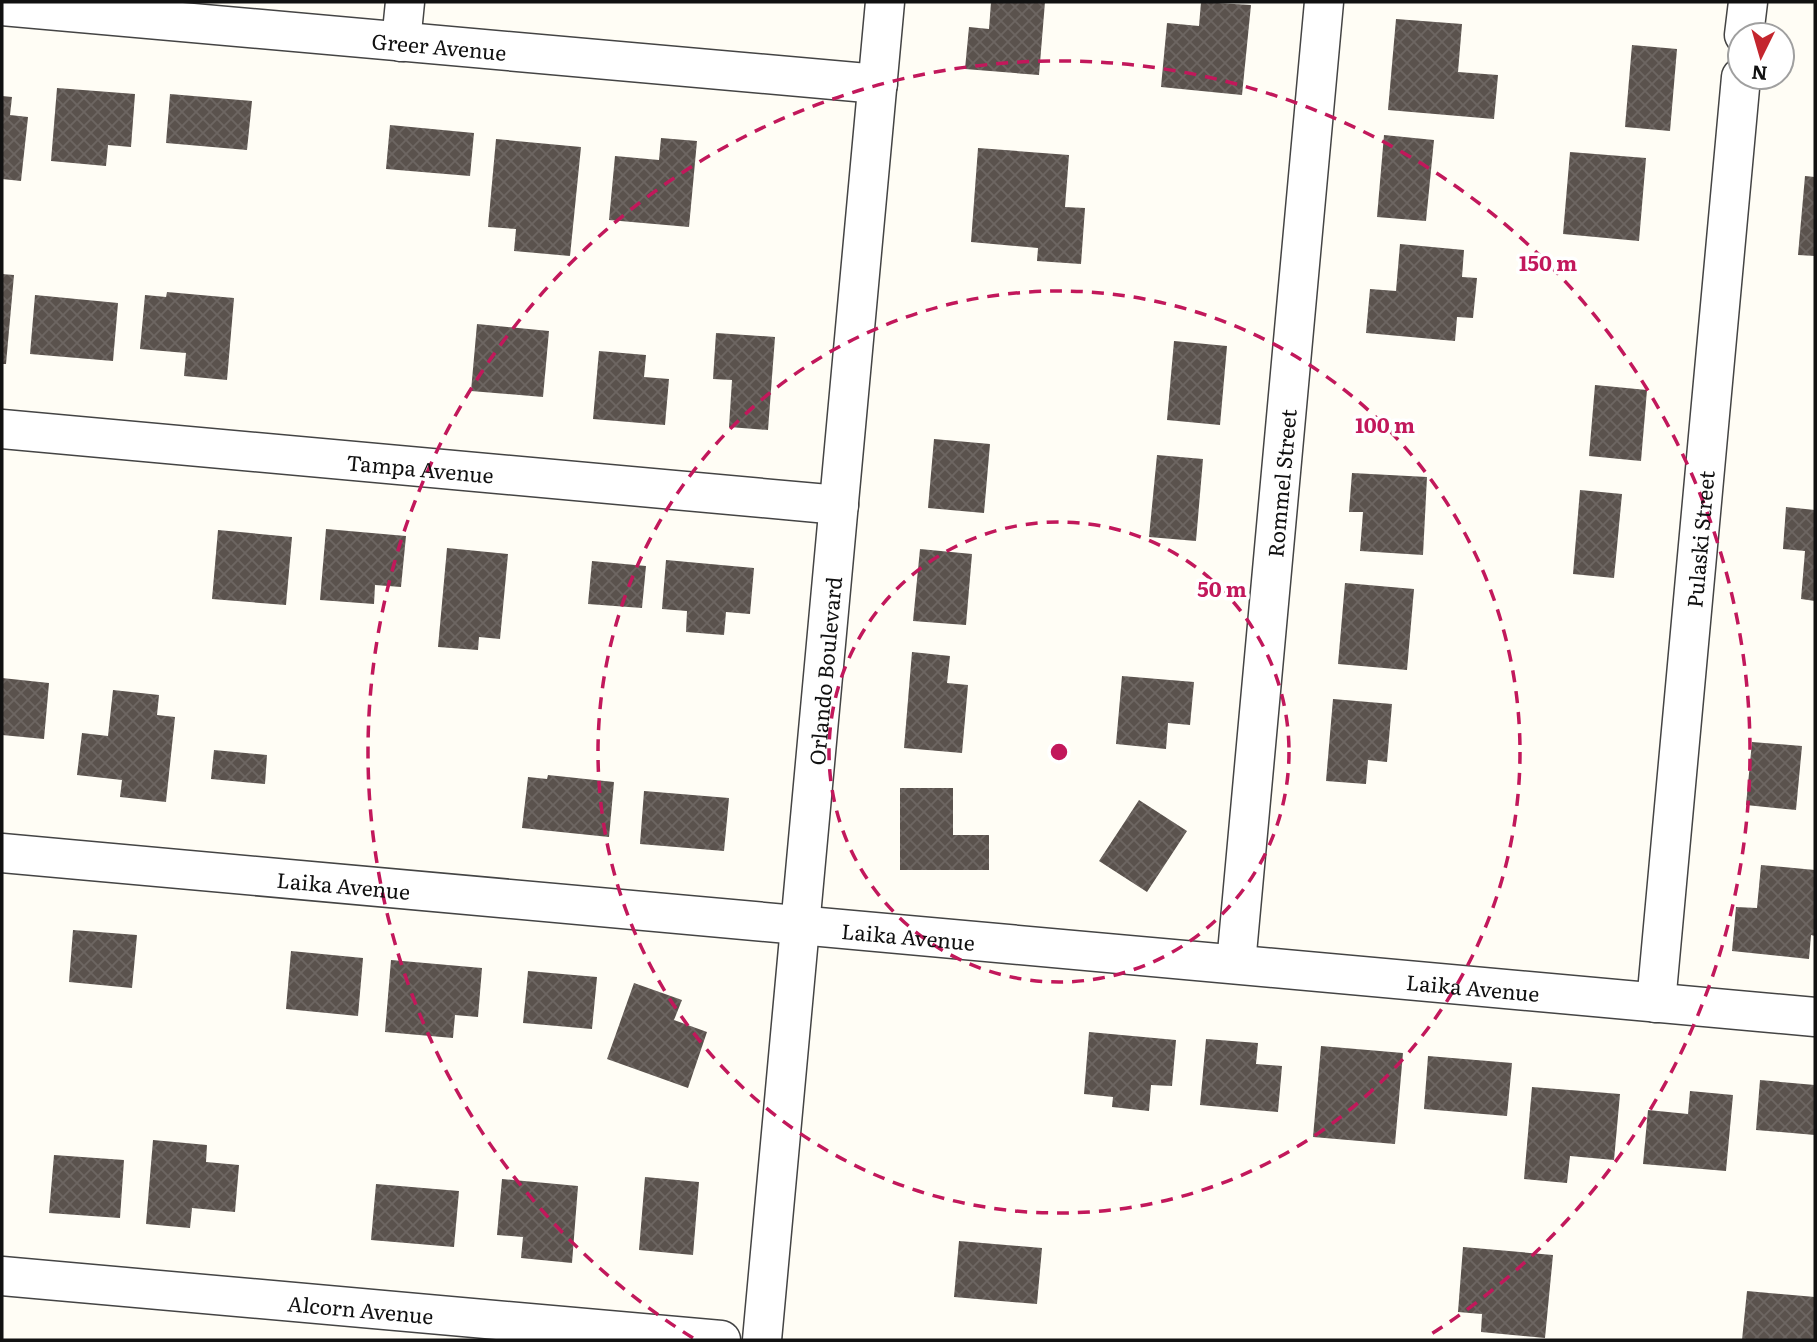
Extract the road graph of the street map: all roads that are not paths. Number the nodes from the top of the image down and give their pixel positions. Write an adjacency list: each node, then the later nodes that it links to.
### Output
1 (405, 2): 7 (street)
2 (885, 2): 8 (street, Orlando Boulevard)
3 (1324, 2): 14 (street, Rommel Street)
4 (1748, 2): 6 (street)
5 (2, 6): 7 (street, Greer Avenue)
6 (1746, 21)
7 (401, 42): 8 (street, Greer Avenue)
8 (878, 84): 11 (street, Orlando Boulevard)
9 (1740, 91): 15 (street, Pulaski Street)
10 (2, 429): 11 (street, Tampa Avenue)
11 (839, 505): 13 (street, Orlando Boulevard)
12 (2, 853): 13 (street, Laika Avenue)
13 (800, 924): 14 (street, Laika Avenue); 19 (street, Orlando Boulevard)
14 (1236, 964): 15 (street, Laika Avenue)
15 (1656, 1003): 16 (street, Laika Avenue)
16 (1815, 1017)
17 (2, 1276): 18 (street, Alcorn Avenue)
18 (720, 1340)
19 (762, 1340)

